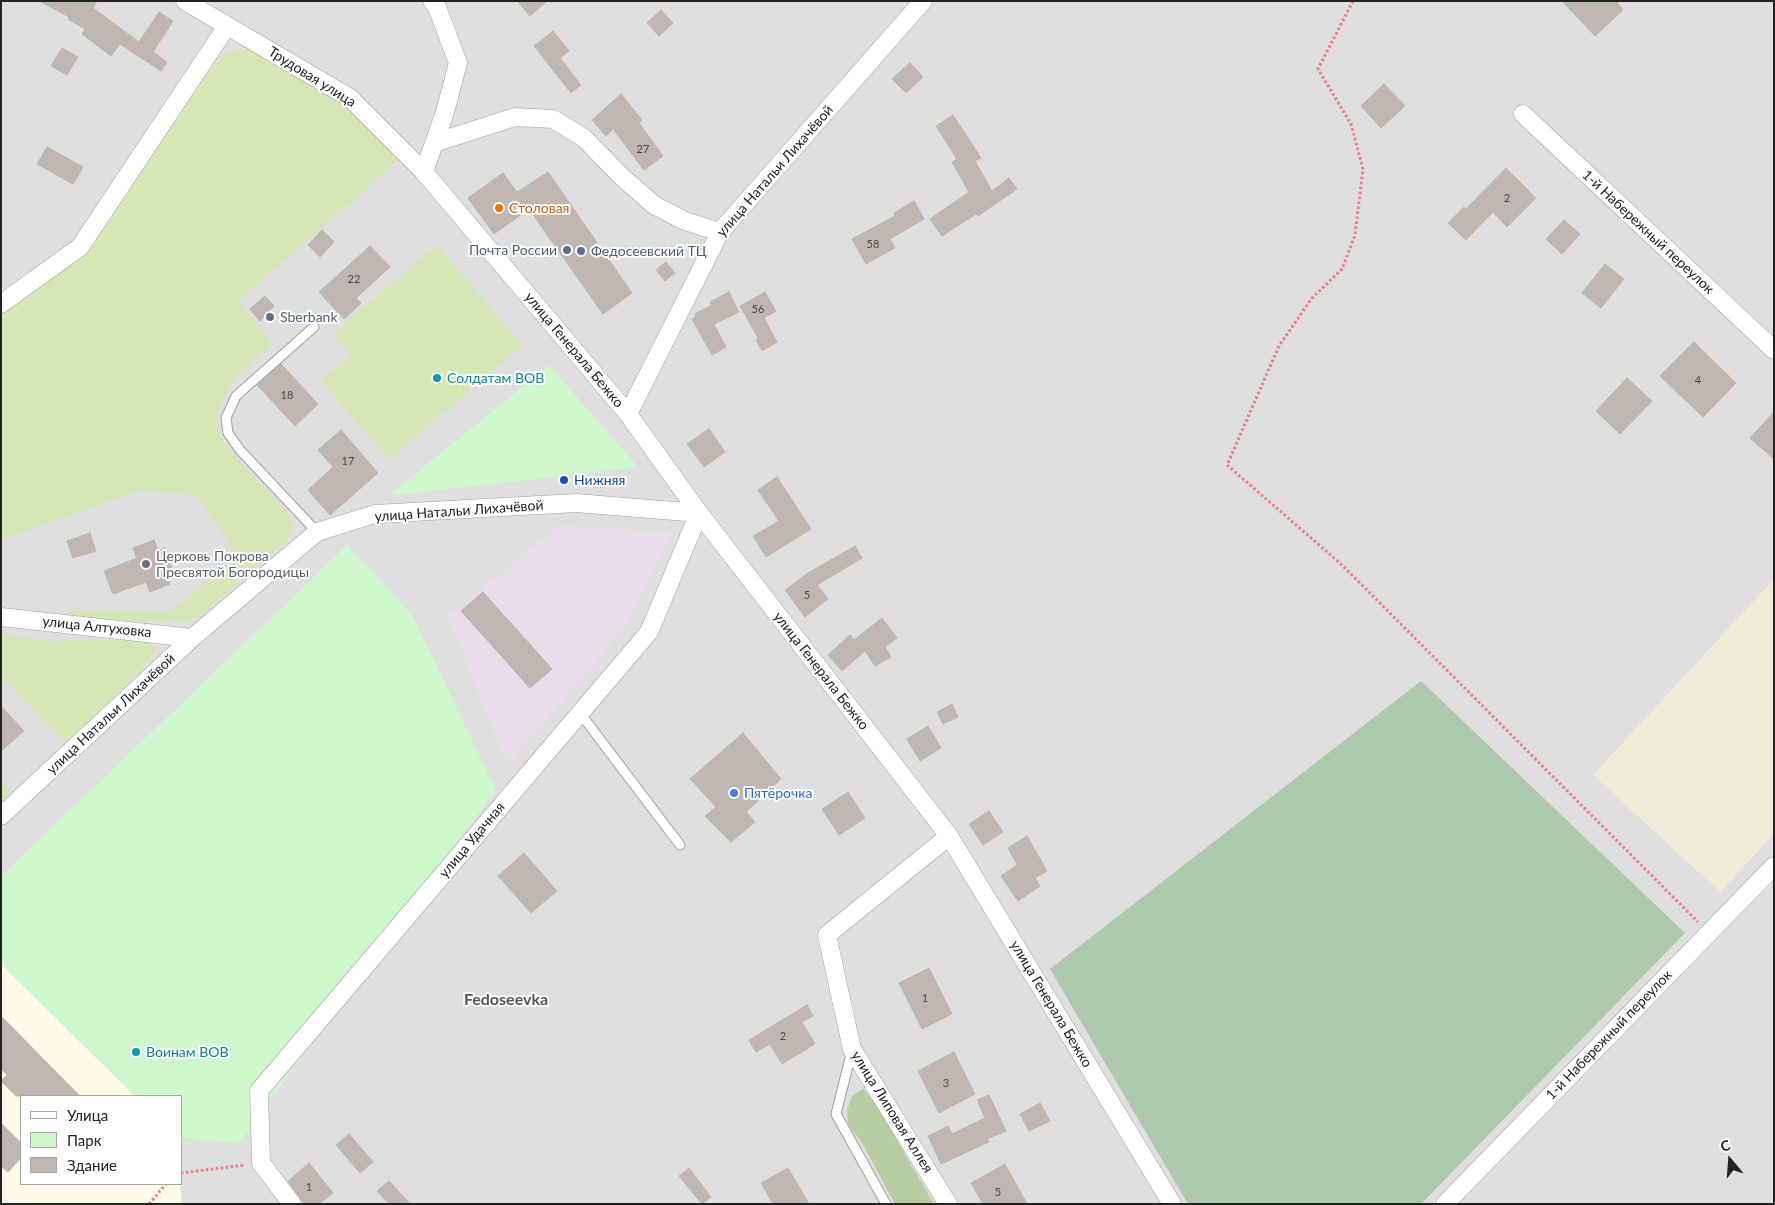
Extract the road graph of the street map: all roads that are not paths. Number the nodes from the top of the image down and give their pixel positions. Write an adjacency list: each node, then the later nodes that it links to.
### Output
1 (185, 1): 4 (street, Трудовая улица)
2 (432, 1): 6 (street)
3 (923, 1): 8 (street, улица Натальи Лихачёвой)
4 (227, 26): 7 (street, Трудовая улица); 9 (street)
5 (1523, 114): 11 (street, 1-й Набережный переулок)
6 (434, 144): 7 (street); 8 (street)
7 (424, 172): 12 (street, улица Генерала Бежко)
8 (720, 232): 12 (street, улица Натальи Лихачёвой)
9 (1, 304)
10 (314, 327): 14 (lane)
11 (1774, 350)
12 (628, 414): 13 (street, улица Генерала Бежко)
13 (699, 513): 14 (street, улица Натальи Лихачёвой); 17 (street, улица Удачная); 19 (street, улица Генерала Бежко)
14 (317, 532): 16 (street, улица Натальи Лихачёвой)
15 (1, 617): 16 (street, улица Алтуховка)
16 (192, 638): 18 (street, улица Натальи Лихачёвой)
17 (580, 713): 20 (lane); 23 (street, улица Удачная)
18 (1, 816)
19 (949, 836): 22 (street, улица Липовая Аллея); 26 (street, улица Генерала Бежко)
20 (680, 845)
21 (1774, 866): 27 (street, 1-й Набережный переулок)
22 (852, 1049): 24 (lane); 25 (street, улица Липовая Аллея)
23 (292, 1204)
24 (886, 1204)
25 (948, 1204)
26 (1172, 1204)
27 (1445, 1204)

